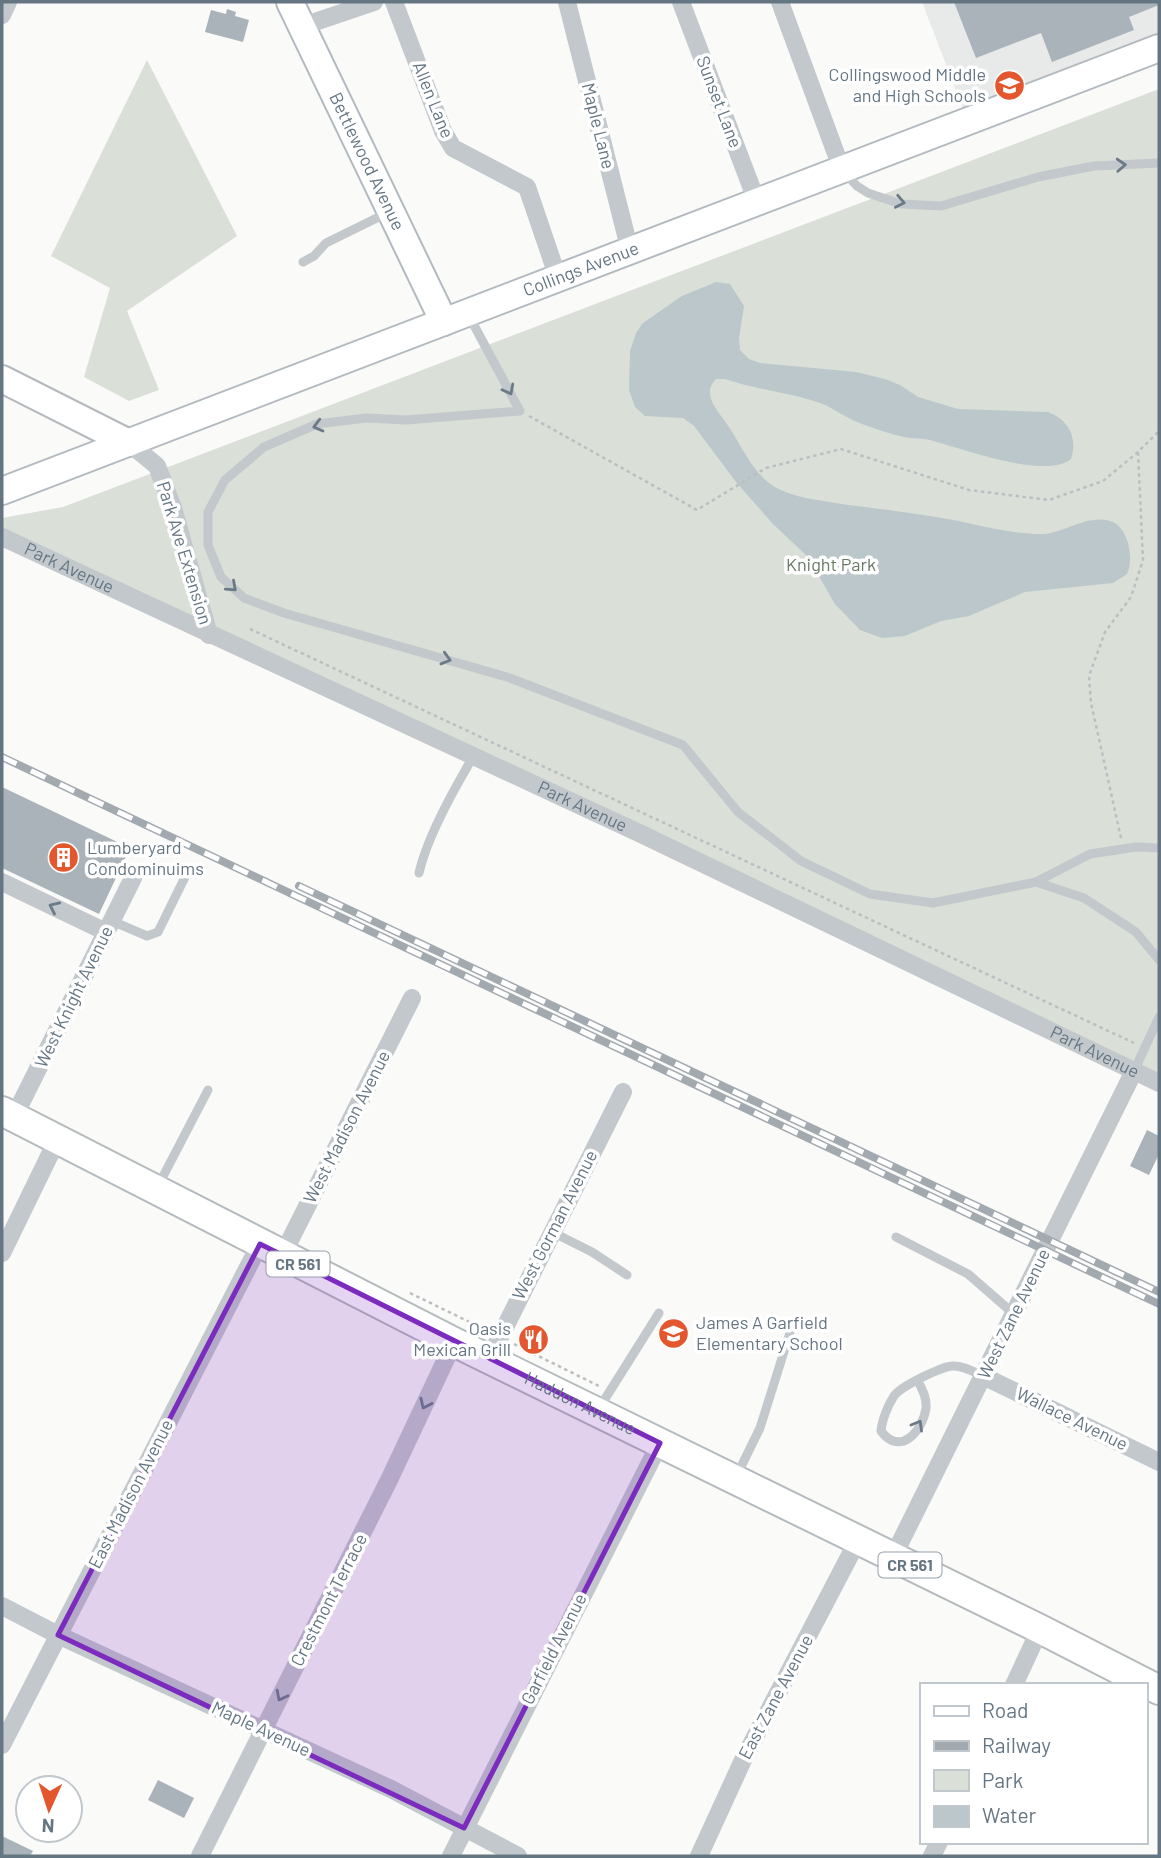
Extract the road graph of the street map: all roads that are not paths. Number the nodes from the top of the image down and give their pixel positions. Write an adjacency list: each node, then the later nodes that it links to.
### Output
1 (8, 2): 8 (street)
2 (290, 2): 9 (main road, Bettlewood Avenue)
3 (374, 2): 9 (street)
4 (394, 2): 17 (street, Allen Lane)
5 (567, 2): 15 (street, Maple Lane)
6 (681, 2): 13 (street, Sunset Lane)
7 (780, 2): 12 (street)
8 (2, 15)
9 (303, 26): 14 (main road, Bettlewood Avenue)
10 (1159, 48): 12 (main road, Collings Avenue)
11 (1159, 163): 12 (lane, one-way to 11)
12 (842, 170): 13 (main road, Collings Avenue)
13 (757, 202): 15 (main road, Collings Avenue)
14 (391, 211): 16 (lane); 18 (main road, Bettlewood Avenue)
15 (630, 251): 17 (main road, Collings Avenue)
16 (303, 261)
17 (558, 278): 18 (main road, Collings Avenue)
18 (456, 317): 20 (main road, Collings Avenue); 29 (lane, one-way to 29)
19 (2, 379): 20 (main road)
20 (129, 443): 21 (main road, Collings Avenue); 23 (street, Park Ave Extension)
21 (2, 491)
22 (2, 537): 23 (street, Park Avenue)
23 (209, 635): 24 (street, Park Avenue)
24 (473, 757): 26 (lane); 35 (street, Park Avenue)
25 (1159, 848): 29 (lane)
26 (419, 873)
27 (186, 875): 31 (lane)
28 (133, 878): 31 (street, West Knight Avenue)
29 (1036, 881): 32 (lane)
30 (2, 883): 31 (street, one-way to 30)
31 (109, 927): 39 (street, West Knight Avenue)
32 (1159, 960)
33 (412, 998): 44 (street, West Madison Avenue)
34 (1159, 1017): 35 (lane)
35 (1134, 1071): 36 (street, Park Avenue); 48 (street, West Zane Avenue)
36 (1159, 1083)
37 (208, 1090): 41 (lane)
38 (622, 1092): 42 (street, West Gorman Avenue)
39 (8, 1114): 40 (main road, Haddon Avenue / CR 561)
40 (57, 1140): 41 (main road, Haddon Avenue / CR 561); 45 (street)
41 (155, 1191): 44 (main road, Haddon Avenue / CR 561)
42 (552, 1232): 46 (lane); 51 (street, West Gorman Avenue)
43 (896, 1237): 48 (lane)
44 (271, 1250): 50 (main road, Haddon Avenue / CR 561); 62 (street, East Madison Avenue)
45 (2, 1253)
46 (627, 1275)
47 (659, 1313): 54 (lane)
48 (1014, 1314): 52 (street, West Zane Avenue)
49 (793, 1324): 57 (lane)
50 (454, 1342): 51 (main road, Haddon Avenue / CR 561); 65 (street, Crestmont Terrace, one-way to 65)
51 (489, 1359): 54 (main road, Haddon Avenue / CR 561)
52 (984, 1376): 53 (lane); 56 (street, Wallace Avenue); 59 (street, West Zane Avenue)
53 (918, 1381): 53 (lane, one-way to 53)
54 (597, 1412): 55 (main road, Haddon Avenue / CR 561)
55 (660, 1443): 57 (main road, Haddon Avenue / CR 561); 67 (street, Garfield Avenue)
56 (1159, 1462)
57 (734, 1479): 58 (main road, Haddon Avenue / CR 561)
58 (858, 1540): 59 (main road, Haddon Avenue / CR 561); 71 (street, East Zane Avenue)
59 (893, 1557): 61 (main road, Haddon Avenue / CR 561)
60 (2, 1606): 62 (street, Maple Avenue)
61 (1040, 1629): 63 (street); 64 (main road, Haddon Avenue / CR 561)
62 (58, 1635): 65 (street, Maple Avenue); 66 (street, East Madison Avenue)
63 (1015, 1683)
64 (1145, 1683)
65 (264, 1730): 67 (street, Maple Avenue); 68 (street, Crestmont Terrace)
66 (2, 1745)
67 (464, 1828): 69 (street, Garfield Avenue); 70 (street, Maple Avenue)
68 (200, 1856)
69 (451, 1856)
70 (518, 1856)
71 (698, 1856)

